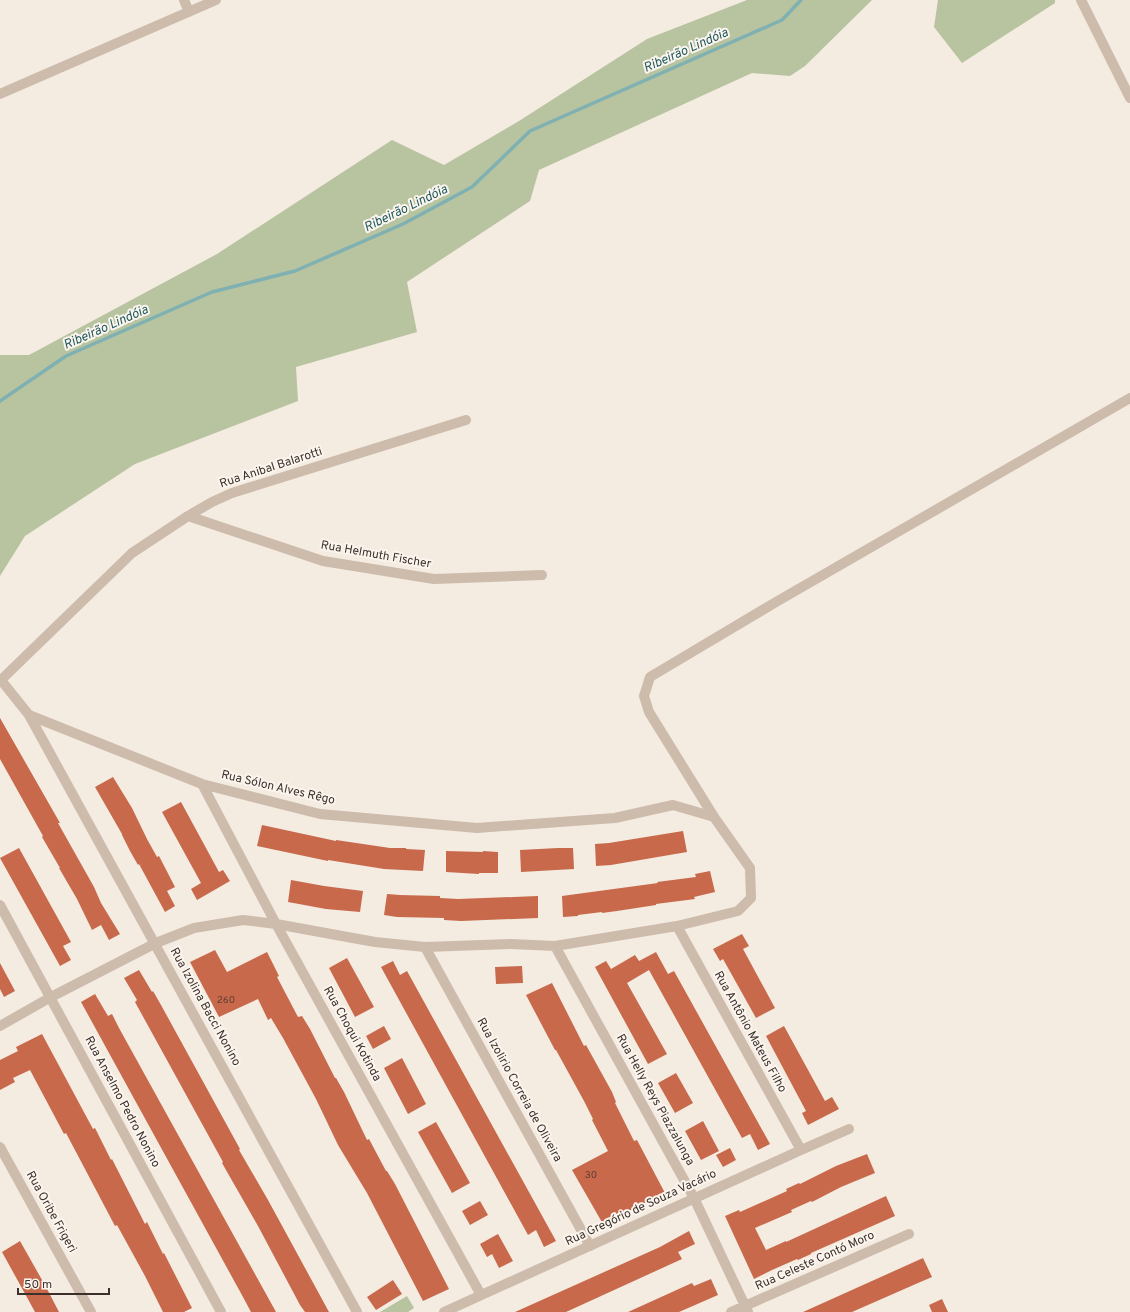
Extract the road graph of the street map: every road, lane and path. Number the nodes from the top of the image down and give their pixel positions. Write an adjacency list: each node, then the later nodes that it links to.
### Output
1 (184, 0): 4 (street)
2 (216, 0): 4 (street)
3 (1081, 0): 6 (street)
4 (189, 12): 5 (street)
5 (0, 94)
6 (1130, 98)
7 (1130, 398): 14 (street)
8 (466, 420): 9 (street, Rua Anibal Balarotti)
9 (188, 516): 10 (street, Rua Helmuth Fischer); 11 (street, Rua Anibal Balarotti)
10 (542, 575)
11 (0, 680): 12 (street, Rua Sólon Alves Rêgo)
12 (30, 715): 13 (street, Rua Sólon Alves Rêgo); 18 (street, Rua Izolina Bacci Nonino)
13 (202, 784): 14 (street, Rua Sólon Alves Rêgo); 16 (street, Rua Choqui Kotinda)
14 (714, 817): 17 (street)
15 (0, 905): 21 (street, Rua Anselmo Pedro Nonino)
16 (276, 924): 18 (street); 20 (street); 29 (street, Rua Choqui Kotinda)
17 (677, 926): 19 (street); 25 (street, Rua Antônio Mateus Filho)
18 (156, 943): 21 (street); 33 (street, Rua Izolina Bacci Nonino)
19 (555, 946): 20 (street); 26 (street, Rua Helly Reys Piazzalunga)
20 (425, 947): 28 (street, Rua Izolirio Correia de Oliveira)
21 (51, 997): 22 (street); 32 (street, Rua Anselmo Pedro Nonino)
22 (0, 1026)
23 (849, 1129): 25 (street, Rua Gregório de Souza Vacário)
24 (0, 1147): 31 (street, Rua Oribe Frigeri)
25 (801, 1150): 26 (street, Rua Gregório de Souza Vacário)
26 (694, 1198): 28 (street, Rua Gregório de Souza Vacário); 30 (street, Rua Helly Reys Piazzalunga)
27 (909, 1234): 30 (street, Rua Celeste Contó Moro)
28 (590, 1246): 29 (street, Rua Gregório de Souza Vacário)
29 (481, 1295): 34 (street, Rua Gregório de Souza Vacário)
30 (746, 1309): 35 (street, Rua Celeste Contó Moro)
31 (91, 1312)
32 (221, 1312)
33 (357, 1312)
34 (444, 1312)
35 (731, 1312)

